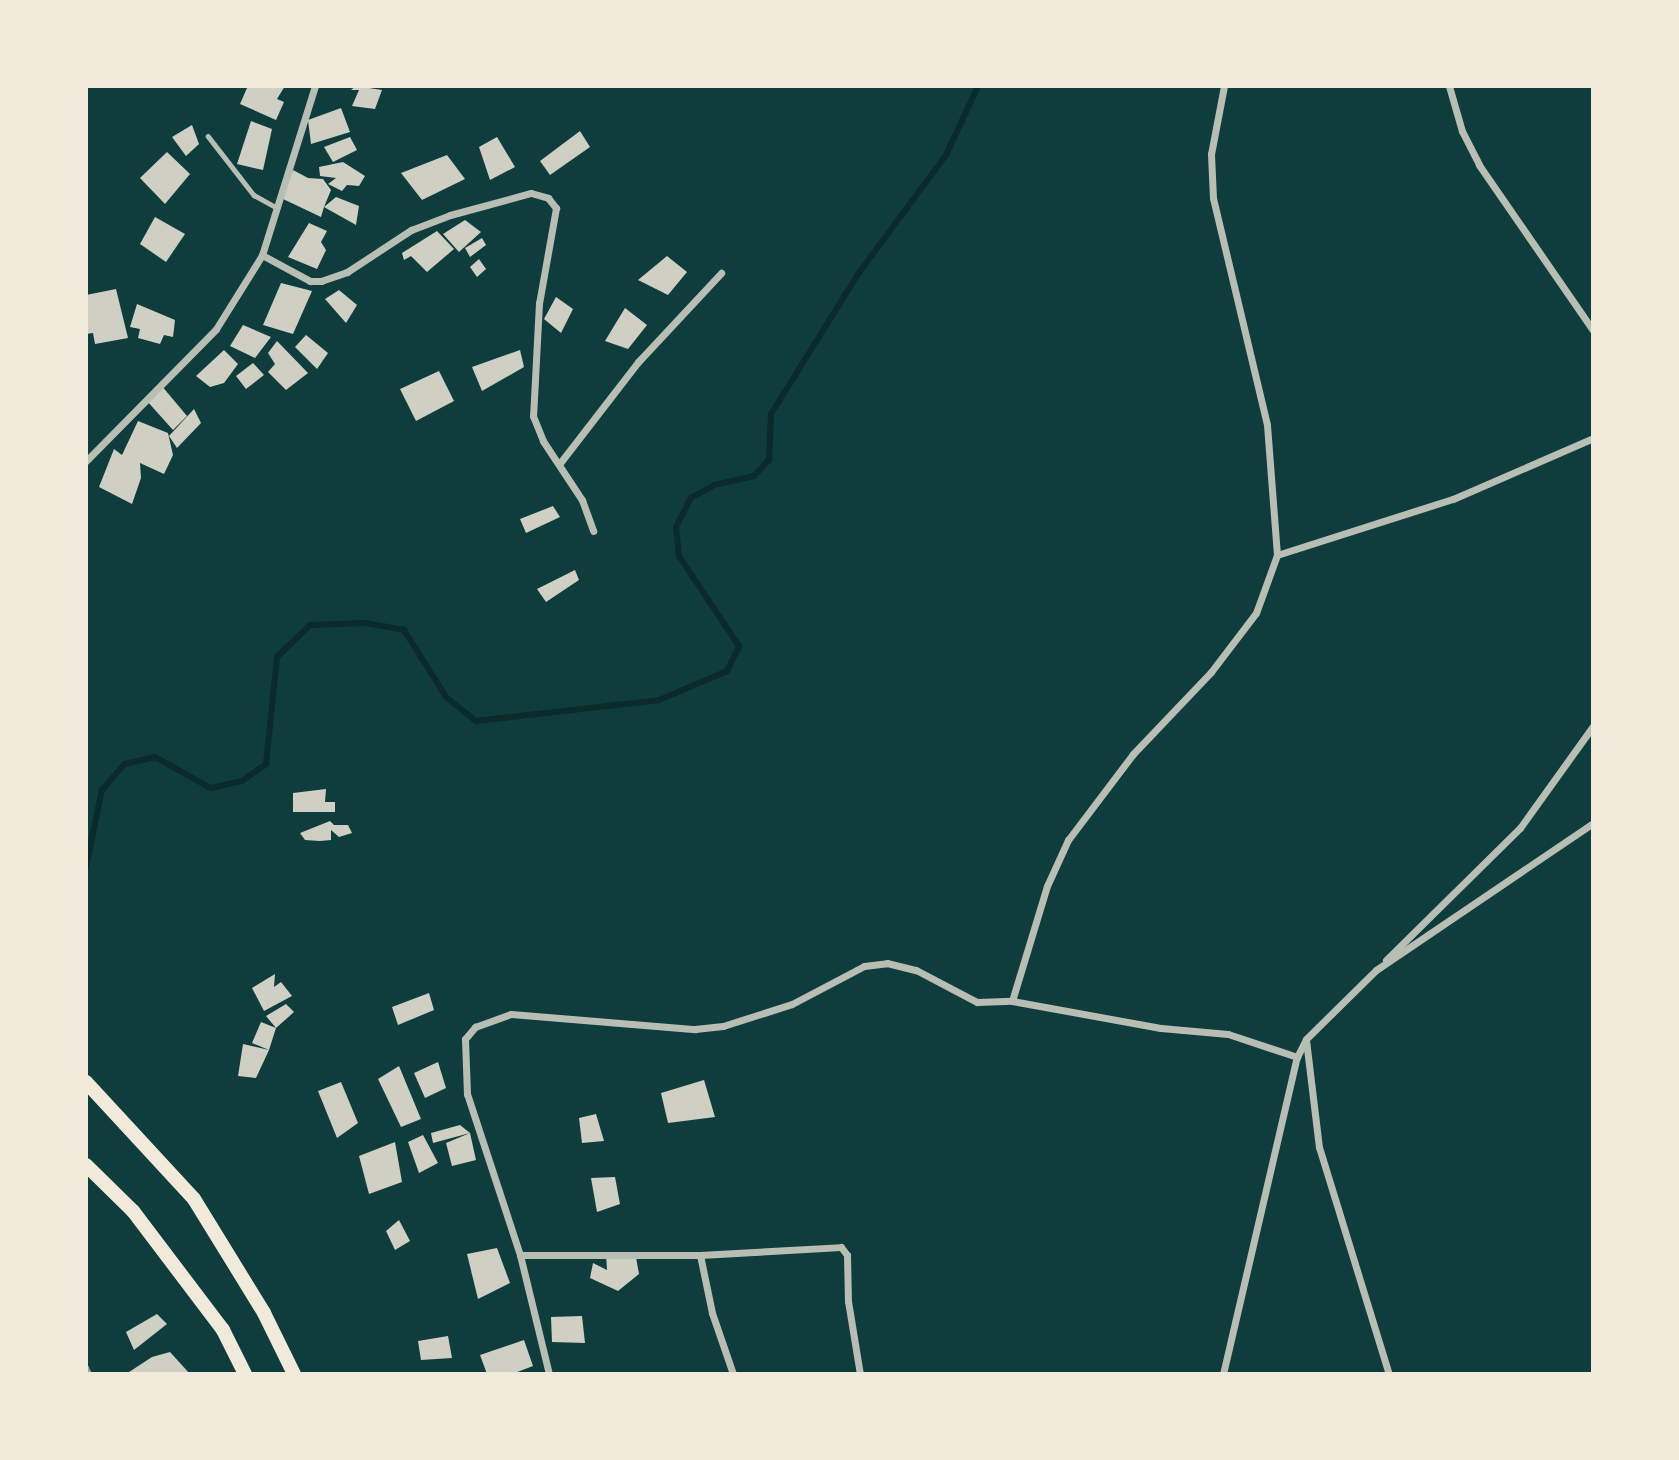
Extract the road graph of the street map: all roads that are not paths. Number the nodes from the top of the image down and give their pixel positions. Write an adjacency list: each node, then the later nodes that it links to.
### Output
1 (315, 86): 5 (street)
2 (1224, 86): 13 (street)
3 (1449, 86): 8 (street)
4 (208, 136): 5 (lane)
5 (274, 206): 6 (street)
6 (262, 255): 10 (street); 11 (street)
7 (721, 273): 11 (street)
8 (1593, 330)
9 (1593, 438): 13 (street)
10 (86, 461)
11 (560, 463): 12 (street)
12 (593, 531)
13 (1277, 555): 17 (street)
14 (1593, 726): 16 (street)
15 (1593, 823): 16 (street)
16 (1376, 970): 18 (street)
17 (1012, 1001): 19 (street); 22 (street)
18 (1306, 1039): 19 (street); 30 (street)
19 (1297, 1057): 29 (street)
20 (86, 1082): 25 (highway)
21 (86, 1165): 24 (highway)
22 (520, 1255): 23 (street); 26 (street)
23 (700, 1255): 27 (street); 28 (street)
24 (244, 1374)
25 (294, 1374)
26 (549, 1374)
27 (733, 1374)
28 (860, 1374)
29 (1223, 1374)
30 (1389, 1374)

